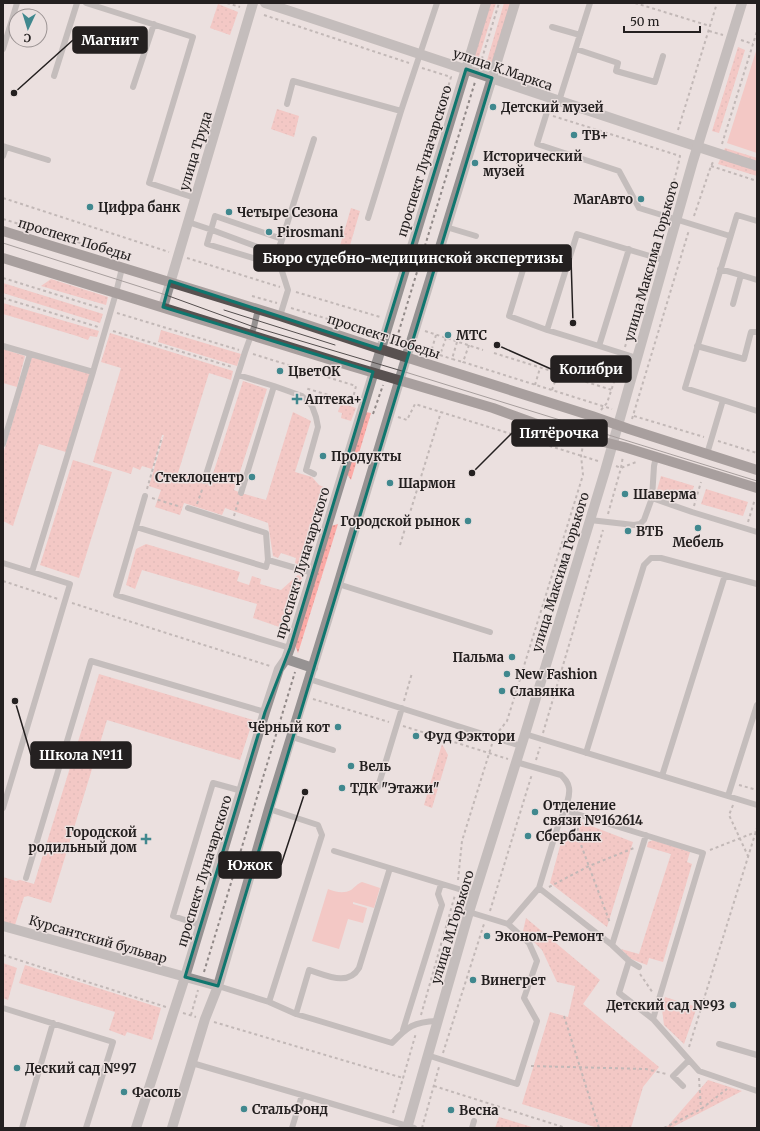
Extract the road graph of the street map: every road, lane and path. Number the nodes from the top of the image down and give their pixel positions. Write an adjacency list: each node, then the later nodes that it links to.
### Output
1 (17, 3): 22 (lane)
2 (77, 3): 29 (lane)
3 (86, 3): 17 (lane)
4 (227, 3): 15 (path)
5 (253, 3): 47 (street, улица Труда)
6 (265, 3): 24 (street, улица К.Маркса)
7 (436, 3): 24 (lane)
8 (486, 3): 27 (street, проспект Луначарского)
9 (499, 3): 28 (path)
10 (515, 3): 30 (street)
11 (590, 3): 21 (lane)
12 (634, 3): 18 (path)
13 (717, 3): 18 (path)
14 (742, 3): 41 (street, улица Максима Горького)
15 (240, 7)
16 (264, 16): 26 (path)
17 (154, 24): 31 (lane); 47 (lane)
18 (710, 26): 36 (path)
19 (552, 27): 21 (lane)
20 (757, 31): 38 (path)
21 (580, 35): 23 (lane)
22 (3, 49)
23 (576, 49): 25 (lane); 32 (lane)
24 (420, 55): 26 (lane); 27 (street, улица К.Маркса)
25 (663, 56)
26 (416, 66): 34 (lane); 39 (path)
27 (466, 69): 28 (street, улица К.Маркса); 100 (street, проспект Луначарского)
28 (478, 73): 30 (street, улица К.Маркса); 94 (path)
29 (54, 76)
30 (492, 78): 32 (street, улица К.Маркса); 55 (street)
31 (133, 87)
32 (555, 100): 35 (lane); 41 (street, улица К.Маркса)
33 (287, 104): 34 (lane)
34 (401, 111): 49 (lane)
35 (546, 114): 48 (lane); 48 (path)
36 (682, 131)
37 (314, 139): 60 (lane)
38 (722, 143)
39 (432, 144)
40 (4, 146): 42 (lane); 43 (lane)
41 (698, 147): 44 (street, улица К.Маркса); 51 (street, улица Максима Горького)
42 (3, 156)
43 (48, 160)
44 (757, 166)
45 (757, 181): 54 (path)
46 (3, 198): 65 (path)
47 (195, 198): 53 (street, улица Труда)
48 (664, 216): 51 (lane); 66 (path)
49 (368, 218)
50 (3, 219): 63 (path)
51 (677, 219): 54 (lane); 68 (street, улица Максима Горького)
52 (757, 221): 59 (lane)
53 (188, 222): 57 (lane); 65 (street, улица Труда)
54 (691, 223): 59 (lane); 131 (path)
55 (446, 227): 58 (lane); 107 (street)
56 (3, 230): 69 (main road, проспект Победы)
57 (212, 230): 60 (lane); 64 (lane); 64 (lane)
58 (476, 236)
59 (730, 236): 70 (lane)
60 (282, 238): 64 (lane)
61 (529, 250): 88 (lane)
62 (629, 250): 66 (lane); 88 (lane); 98 (lane)
63 (106, 251)
64 (278, 254): 75 (lane)
65 (177, 255): 74 (street, улица Труда); 75 (path)
66 (652, 257): 68 (lane); 105 (path)
67 (3, 258): 76 (main road)
68 (665, 260): 108 (street, улица Максима Горького)
69 (122, 268): 74 (main road, проспект Победы); 76 (lane)
70 (720, 269): 71 (lane); 99 (lane)
71 (741, 275): 73 (lane); 79 (lane)
72 (3, 278): 83 (path)
73 (757, 280)
74 (170, 281): 81 (street, улица Труда); 82 (main road, проспект Победы)
75 (288, 290): 80 (lane); 85 (path)
76 (116, 293): 81 (main road); 83 (lane)
77 (246, 294): 80 (path)
78 (3, 298): 87 (path)
79 (733, 304)
80 (283, 305): 84 (lane); 86 (path)
81 (163, 307): 91 (main road)
82 (258, 309): 84 (main road, проспект Победы); 91 (lane)
83 (111, 311): 87 (lane); 102 (path)
84 (280, 316): 100 (main road, проспект Победы)
85 (379, 322)
86 (377, 327)
87 (106, 329): 112 (lane)
88 (547, 330): 98 (lane)
89 (423, 331): 92 (path)
90 (757, 332): 99 (lane)
91 (251, 334): 102 (lane); 113 (main road)
92 (436, 335): 93 (path); 106 (path)
93 (446, 338): 95 (path); 106 (path)
94 (396, 340)
95 (457, 342): 96 (path); 109 (path)
96 (469, 345): 101 (path); 110 (path)
97 (3, 346): 104 (lane)
98 (599, 346): 105 (lane)
99 (697, 346): 123 (lane)
100 (380, 349): 107 (main road, проспект Победы); 113 (street, проспект Луначарского)
101 (483, 350)
102 (245, 352): 115 (lane); 119 (path)
103 (494, 353): 111 (path)
104 (30, 354): 112 (lane); 137 (lane)
105 (623, 354): 108 (lane); 121 (path)
106 (440, 355): 109 (path)
107 (406, 357): 116 (street); 130 (main road, проспект Победы)
108 (637, 358): 128 (street, улица Максима Горького)
109 (452, 359): 110 (path)
110 (463, 362): 117 (path)
111 (540, 368): 114 (path); 117 (path)
112 (93, 372): 167 (lane)
113 (373, 372): 116 (main road); 168 (street, проспект Луначарского)
114 (558, 373): 120 (path); 121 (path)
115 (238, 375): 118 (lane); 148 (lane)
116 (400, 379): 135 (main road); 171 (street)
117 (535, 385): 120 (path)
118 (274, 386): 147 (lane); 151 (lane)
119 (356, 386)
120 (552, 390): 125 (path)
121 (612, 390): 125 (path)
122 (380, 392): 129 (path)
123 (723, 400): 126 (lane); 136 (lane)
124 (416, 404): 127 (path)
125 (604, 407): 128 (path); 130 (path)
126 (757, 411)
127 (441, 412): 142 (path); 164 (path)
128 (621, 412): 131 (path); 132 (street, улица Максима Горького)
129 (373, 414)
130 (592, 416): 132 (main road, проспект Победы)
131 (634, 416): 133 (path); 136 (path)
132 (617, 425): 133 (main road, проспект Победы); 138 (street, улица Максима Горького)
133 (630, 429): 141 (main road, проспект Победы)
134 (162, 437): 152 (path)
135 (585, 438): 138 (main road); 142 (path)
136 (712, 440): 140 (path); 141 (lane)
137 (3, 444)
138 (612, 444): 139 (main road); 144 (street, улица Максима Горького)
139 (624, 447): 143 (main road); 145 (path)
140 (757, 453)
141 (707, 454): 146 (main road, проспект Победы)
142 (581, 455): 144 (path); 188 (path)
143 (655, 462): 145 (path); 150 (main road); 153 (lane)
144 (607, 464): 145 (path); 158 (street, улица Максима Горького)
145 (621, 468): 159 (path)
146 (757, 470)
147 (314, 474)
148 (204, 481): 156 (path)
149 (701, 482): 157 (path)
150 (757, 488)
151 (241, 493): 160 (path)
152 (145, 496): 155 (path); 161 (lane)
153 (652, 498): 157 (lane); 159 (lane)
154 (757, 499): 162 (path)
155 (188, 508): 156 (lane)
156 (195, 511): 160 (lane)
157 (692, 512): 162 (lane)
158 (590, 520): 159 (lane); 186 (street, улица Максима Горького)
159 (605, 522): 189 (path)
160 (232, 523): 165 (lane)
161 (136, 526): 165 (lane); 175 (lane)
162 (746, 529): 163 (lane)
163 (757, 532)
164 (400, 545)
165 (268, 560): 168 (lane)
166 (3, 563): 167 (lane)
167 (32, 572): 173 (lane)
168 (313, 574): 175 (street, проспект Луначарского)
169 (725, 575): 172 (lane); 193 (lane); 196 (lane)
170 (3, 581): 173 (path)
171 (338, 584): 174 (lane); 178 (street)
172 (757, 584)
173 (65, 601): 179 (path); 204 (lane)
174 (490, 632)
175 (290, 648): 176 (street, проспект Луначарского)
176 (286, 659): 177 (street); 179 (street, проспект Луначарского)
177 (296, 668): 178 (street); 181 (path); 232 (path)
178 (313, 668): 181 (street)
179 (279, 669): 184 (street, проспект Луначарского)
180 (412, 673): 183 (path)
181 (308, 683): 183 (lane); 185 (path); 187 (street)
182 (757, 705): 197 (lane)
183 (402, 708): 185 (lane); 188 (lane)
184 (265, 712): 200 (street, проспект Луначарского); 218 (lane)
185 (397, 724): 192 (path); 198 (lane)
186 (525, 734): 189 (lane); 190 (street, улица М.Горького)
187 (292, 737): 191 (lane); 205 (street)
188 (494, 738): 190 (lane); 192 (path)
189 (541, 740): 193 (lane); 195 (path)
190 (521, 746): 194 (street, улица М.Горького)
191 (333, 750)
192 (490, 753): 194 (path); 220 (path)
193 (586, 753): 196 (lane)
194 (516, 762): 195 (lane); 222 (street, улица М.Горького)
195 (534, 767): 206 (lane); 224 (path)
196 (662, 776): 201 (lane)
197 (732, 783): 199 (path); 201 (lane)
198 (378, 787)
199 (757, 790)
200 (242, 791): 226 (street, проспект Луначарского); 226 (lane)
201 (728, 796): 202 (lane)
202 (735, 798): 203 (lane); 211 (path)
203 (757, 805)
204 (3, 808)
205 (270, 809): 233 (street); 235 (lane)
206 (564, 810): 207 (lane); 221 (lane)
207 (581, 815): 210 (lane); 216 (path)
208 (757, 828): 209 (path)
209 (756, 832): 211 (path); 215 (path)
210 (646, 835): 212 (lane); 214 (lane)
211 (739, 839): 214 (path); 215 (path)
212 (643, 845): 216 (path); 228 (lane)
213 (334, 851): 217 (lane)
214 (703, 853): 234 (lane)
215 (748, 857): 248 (path)
216 (589, 866): 221 (path); 228 (path)
217 (390, 868): 219 (lane); 237 (lane)
218 (26, 878)
219 (441, 884): 220 (lane); 244 (lane)
220 (457, 888): 222 (lane); 243 (path)
221 (541, 889): 225 (lane); 229 (lane)
222 (475, 894): 223 (street, улица М.Горького)
223 (469, 912): 224 (lane); 241 (street, улица М.Горького)
224 (488, 918): 225 (lane); 249 (path)
225 (508, 924): 251 (lane)
226 (200, 925): 231 (street, проспект Луначарского)
227 (3, 926): 231 (street, Курсантский бульвар)
228 (615, 936): 229 (lane)
229 (612, 946): 230 (lane)
230 (634, 964): 234 (path); 240 (lane)
231 (185, 977): 232 (street, Курсантский бульвар); 266 (street, проспект Луначарского)
232 (201, 981): 233 (street, Курсантский бульвар); 238 (path)
233 (218, 986): 235 (lane); 250 (street)
234 (659, 1001): 240 (lane)
235 (269, 1002): 237 (lane)
236 (3, 1008): 242 (lane)
237 (296, 1014): 244 (lane)
238 (191, 1015)
239 (564, 1016): 252 (path)
240 (653, 1019): 248 (lane)
241 (437, 1021): 243 (lane); 246 (street, улица М.Горького)
242 (53, 1023): 264 (lane); 265 (lane)
243 (418, 1023): 244 (lane); 261 (path)
244 (403, 1030)
245 (719, 1044): 247 (lane)
246 (427, 1055): 249 (lane); 263 (street, улица М.Горького)
247 (757, 1055)
248 (687, 1058): 253 (lane); 254 (lane)
249 (441, 1060): 251 (lane); 256 (path)
250 (192, 1063): 259 (lane); 267 (street)
251 (523, 1066): 252 (path)
252 (581, 1068): 254 (path); 272 (path)
253 (699, 1071): 255 (lane); 260 (path)
254 (673, 1076): 257 (lane)
255 (735, 1083): 258 (lane); 260 (path)
256 (434, 1086): 269 (path); 271 (path)
257 (683, 1086)
258 (757, 1090)
259 (302, 1095): 261 (lane); 268 (lane)
260 (701, 1109): 273 (path)
261 (391, 1121): 263 (lane)
262 (474, 1121): 270 (lane)
263 (410, 1127)
264 (22, 1128)
265 (86, 1128)
266 (136, 1128)
267 (172, 1128)
268 (292, 1128)
269 (422, 1128)
270 (472, 1128)
271 (566, 1128)
272 (599, 1128)
273 (664, 1128)

